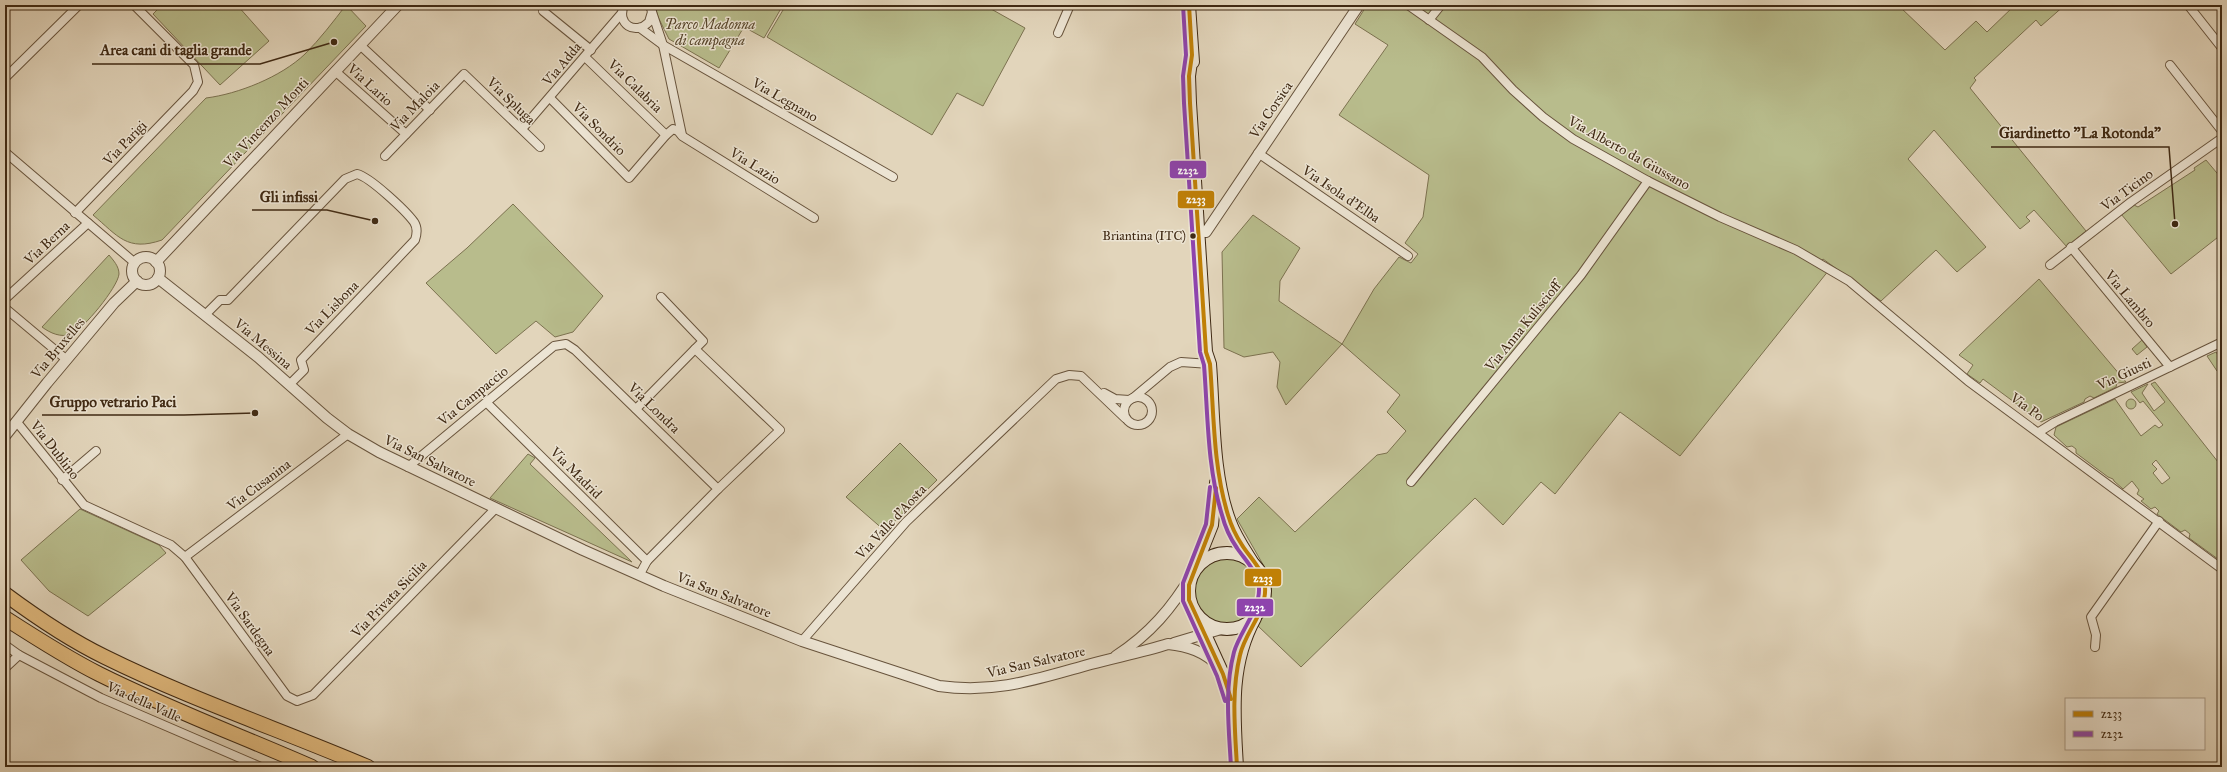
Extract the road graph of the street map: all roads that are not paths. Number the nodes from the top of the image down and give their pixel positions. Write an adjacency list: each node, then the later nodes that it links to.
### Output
1 (79, 5): 26 (street)
2 (134, 5): 41 (street, Via Parigi)
3 (398, 5): 17 (street, Via Vincenzo Monti)
4 (624, 5): 13 (street)
5 (1070, 5): 16 (street)
6 (1189, 5): 21 (main road)
7 (1359, 5): 37 (street, Via Corsica)
8 (1408, 5): 14 (street, Via Alberto da Giussano)
9 (1441, 5): 14 (street)
10 (2188, 5): 19 (street)
11 (651, 9): 15 (street); 18 (street)
12 (542, 11): 20 (street)
13 (621, 14): 15 (street); 20 (street, Via Adda)
14 (1429, 20): 40 (street, Via Alberto da Giussano)
15 (640, 28): 18 (street)
16 (1058, 33)
17 (360, 45): 24 (street, Via Vincenzo Monti); 28 (street)
18 (663, 45): 33 (street); 39 (street, Via Legnano)
19 (2222, 48)
20 (591, 50): 22 (street, Via Adda)
21 (1192, 55): 44 (main road); 61 (main road)
22 (585, 57): 27 (street, Via Adda); 32 (street, Via Calabria)
23 (2170, 65): 30 (street)
24 (335, 71): 31 (street, Via Lario); 47 (street, Via Vincenzo Monti)
25 (464, 74): 28 (street, Via Maloia); 29 (street, Via Spluga)
26 (5, 78)
27 (550, 98): 29 (street, Via Adda); 32 (street, Via Sondrio)
28 (430, 110): 31 (street, Via Maloia)
29 (522, 129): 35 (street, Via Spluga)
30 (2222, 131)
31 (406, 134): 38 (street, Via Maloia)
32 (666, 135): 33 (street)
33 (682, 136): 42 (street, Via Lazio)
34 (2222, 138): 45 (street, Via Ticino)
35 (540, 147)
36 (5, 152): 41 (street)
37 (1258, 153): 44 (street, Via Corsica); 46 (street, Via Isola d'Elba)
38 (385, 156)
39 (893, 177)
40 (1648, 181): 49 (street, Via Alberto da Giussano); 79 (street, Via Anna Kuliscioff)
41 (75, 212): 43 (street)
42 (814, 218)
43 (88, 223): 48 (street); 54 (street, Via Berna)
44 (1206, 232): 61 (main road)
45 (2071, 248): 50 (street, Via Ticino); 62 (street, Via Lambro)
46 (1408, 256)
47 (156, 262): 48 (street); 51 (street)
48 (135, 263): 52 (street)
49 (1820, 263): 72 (street, Via Po)
50 (2050, 265)
51 (158, 278): 52 (street); 56 (street, Via Messina)
52 (137, 281): 60 (street, Via Bruxelles)
53 (660, 297): 59 (street)
54 (5, 299)
55 (5, 308): 60 (street)
56 (206, 315): 64 (street, Via Messina); 64 (street, Via Lisbona)
57 (2222, 342): 62 (street, Via Giusti)
58 (554, 346): 67 (street, Via Campaccio); 69 (street, Via Londra)
59 (695, 349): 69 (street); 80 (street)
60 (67, 360): 71 (street, Via Bruxelles)
61 (1210, 364): 63 (street); 77 (main road)
62 (2170, 367): 72 (street, Via Giusti)
63 (1155, 380): 66 (street); 68 (street)
64 (289, 385): 73 (street, Via Messina)
65 (1100, 391): 66 (street); 70 (street); 97 (street, Via Valle d'Aosta)
66 (1131, 399): 68 (street); 70 (street)
67 (487, 403): 76 (street, Via Campaccio); 84 (street, Via Madrid)
68 (1149, 404): 70 (street)
69 (636, 409): 80 (street, Via Londra)
70 (1125, 418)
71 (16, 421): 74 (street, Via Bruxelles); 78 (street, Via Dublino)
72 (2039, 432): 82 (street, Via Po)
73 (348, 434): 76 (street, Via San Salvatore); 83 (street, Via Cusanina)
74 (5, 436)
75 (96, 451): 78 (street)
76 (408, 466): 81 (street, Via San Salvatore)
77 (1218, 467): 85 (main road); 87 (main road)
78 (62, 480): 83 (street, Via Dublino)
79 (1411, 482)
80 (718, 489): 84 (street)
81 (495, 509): 88 (street, Via San Salvatore); 105 (street, Via Privata Sicilia)
82 (2159, 522): 86 (street, Via Po); 100 (street)
83 (186, 557): 105 (street, Via Sardegna)
84 (647, 561): 88 (street)
85 (1252, 562): 87 (main road); 93 (main road)
86 (2222, 569)
87 (1193, 572): 92 (main road); 102 (street, Via San Salvatore)
88 (640, 574): 97 (street, Via San Salvatore)
89 (5, 584): 91 (highway)
90 (5, 594): 91 (highway)
91 (21, 606): 109 (highway)
92 (1195, 612): 95 (main road); 96 (main road)
93 (1255, 617): 95 (main road); 106 (main road)
94 (5, 618): 108 (highway)
95 (1221, 629): 96 (street, Via San Salvatore)
96 (1205, 634): 98 (street, Via San Salvatore); 103 (main road)
97 (802, 641): 102 (street, Via San Salvatore)
98 (1168, 644): 102 (street, Via San Salvatore); 103 (street, Via San Salvatore)
99 (5, 645): 101 (street, Via della Valle)
100 (2095, 647)
101 (19, 655): 104 (street); 107 (street, Via della Valle)
102 (1111, 659)
103 (1220, 666): 106 (main road)
104 (5, 668)
105 (297, 701)
106 (1233, 705): 110 (main road)
107 (260, 767)
108 (312, 767)
109 (368, 767)
110 (1237, 767)

